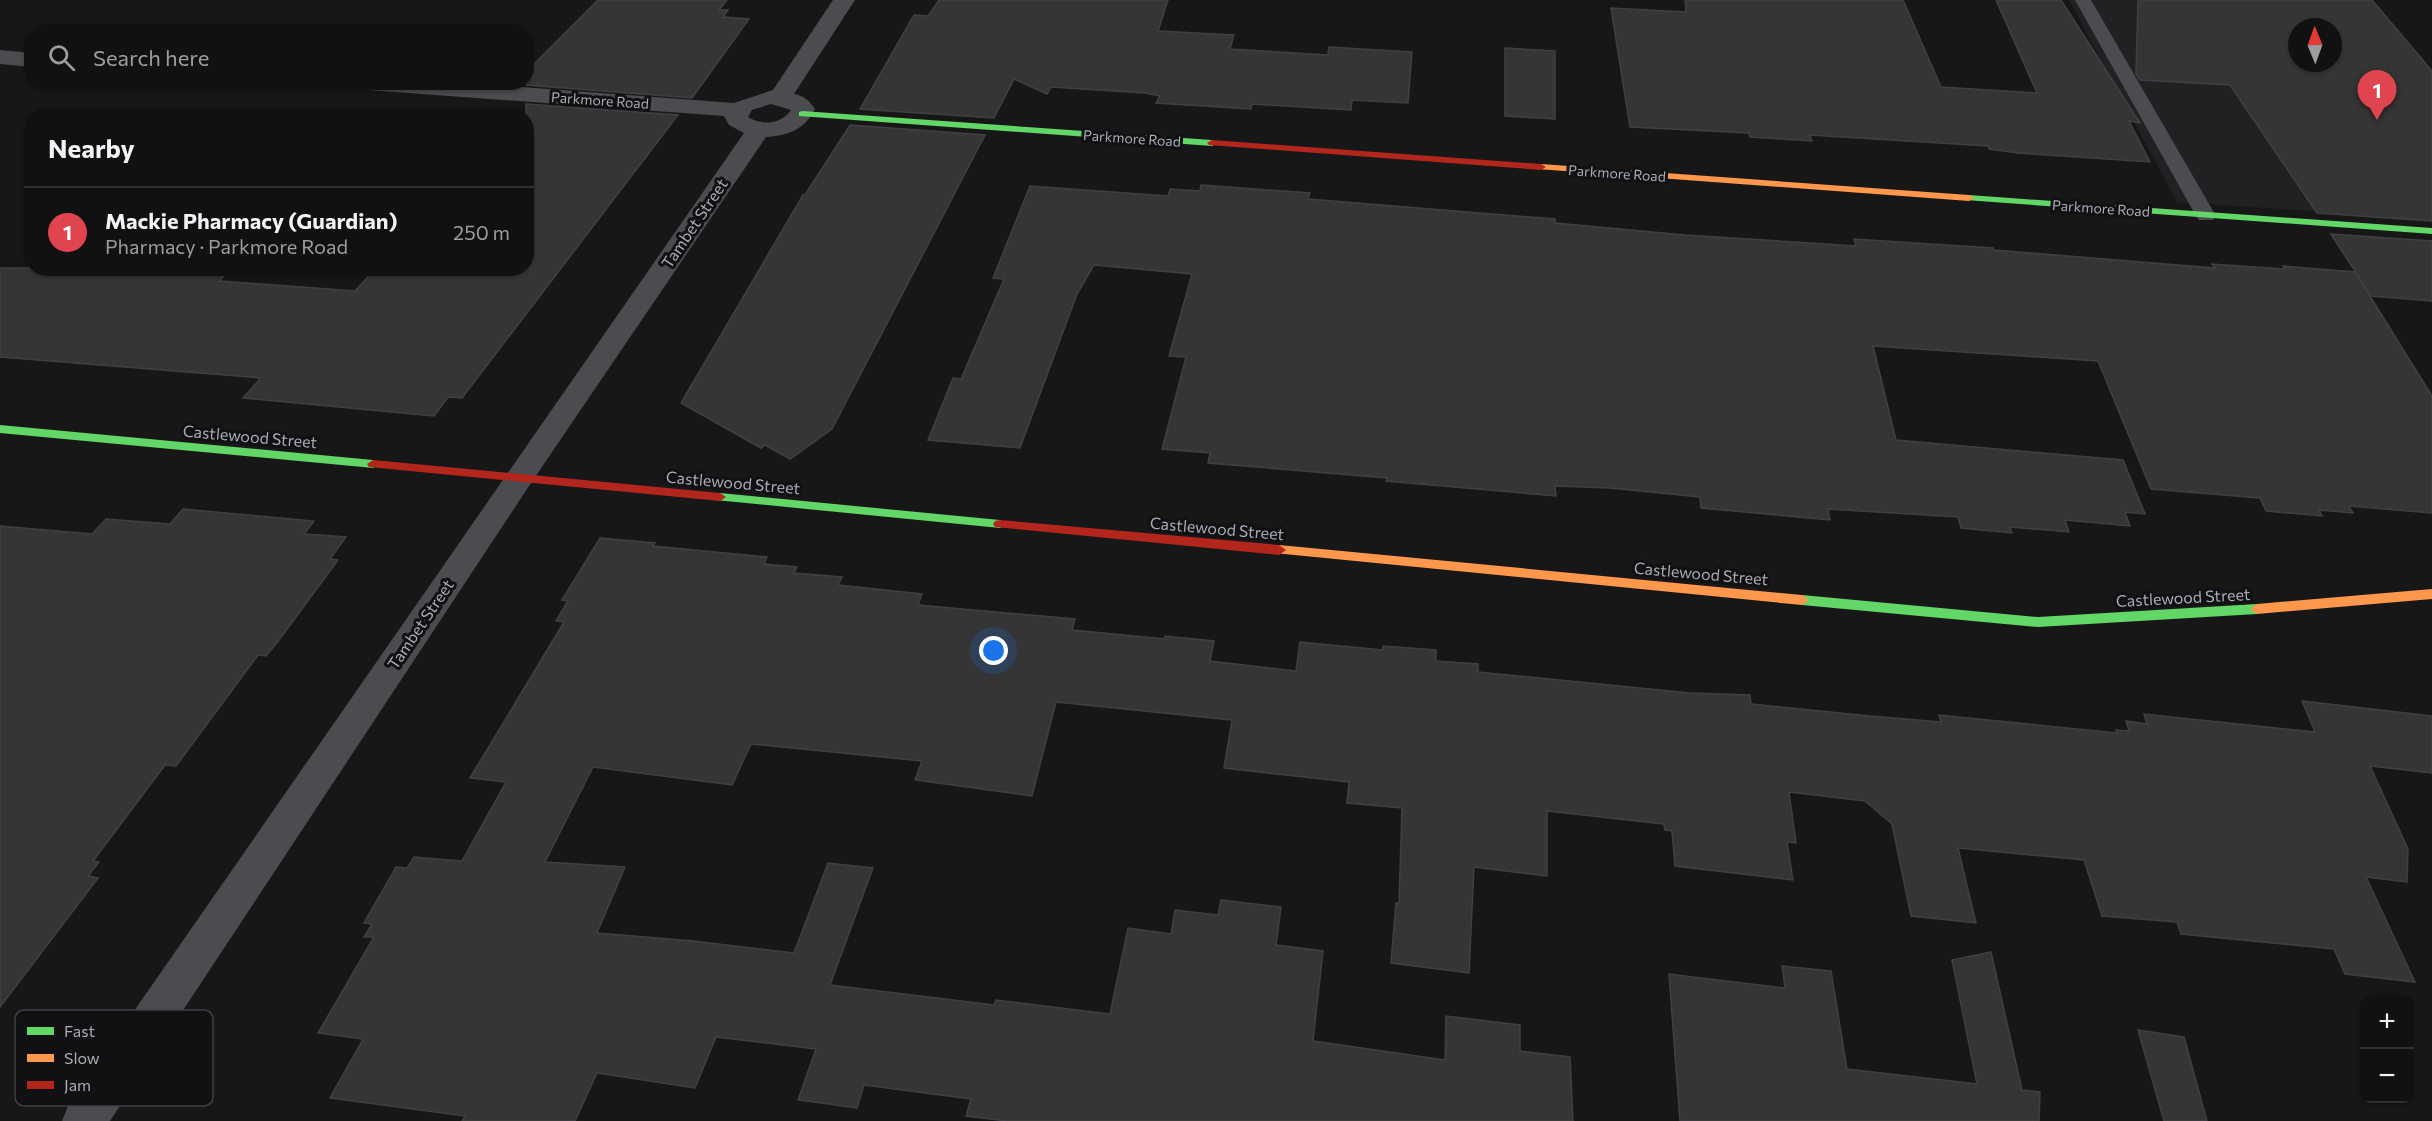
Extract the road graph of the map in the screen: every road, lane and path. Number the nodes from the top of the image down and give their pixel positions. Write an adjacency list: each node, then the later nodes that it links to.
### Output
1 (844, 0): 6 (street)
2 (2083, 0): 9 (lane)
3 (0, 57): 4 (street)
4 (24, 59)
5 (439, 90): 8 (street, Parkmore Road)
6 (780, 97): 7 (street); 8 (street)
7 (802, 114): 8 (street); 9 (street, Parkmore Road)
8 (749, 119): 12 (street, Tambet Street)
9 (2206, 216): 10 (street, Parkmore Road)
10 (2432, 231)
11 (0, 429): 12 (street, Castlewood Street)
12 (518, 479): 13 (street, Castlewood Street); 14 (street, Tambet Street)
13 (2432, 594)
14 (159, 1010)
15 (94, 1106): 16 (street, Tambet Street)
16 (84, 1121)

